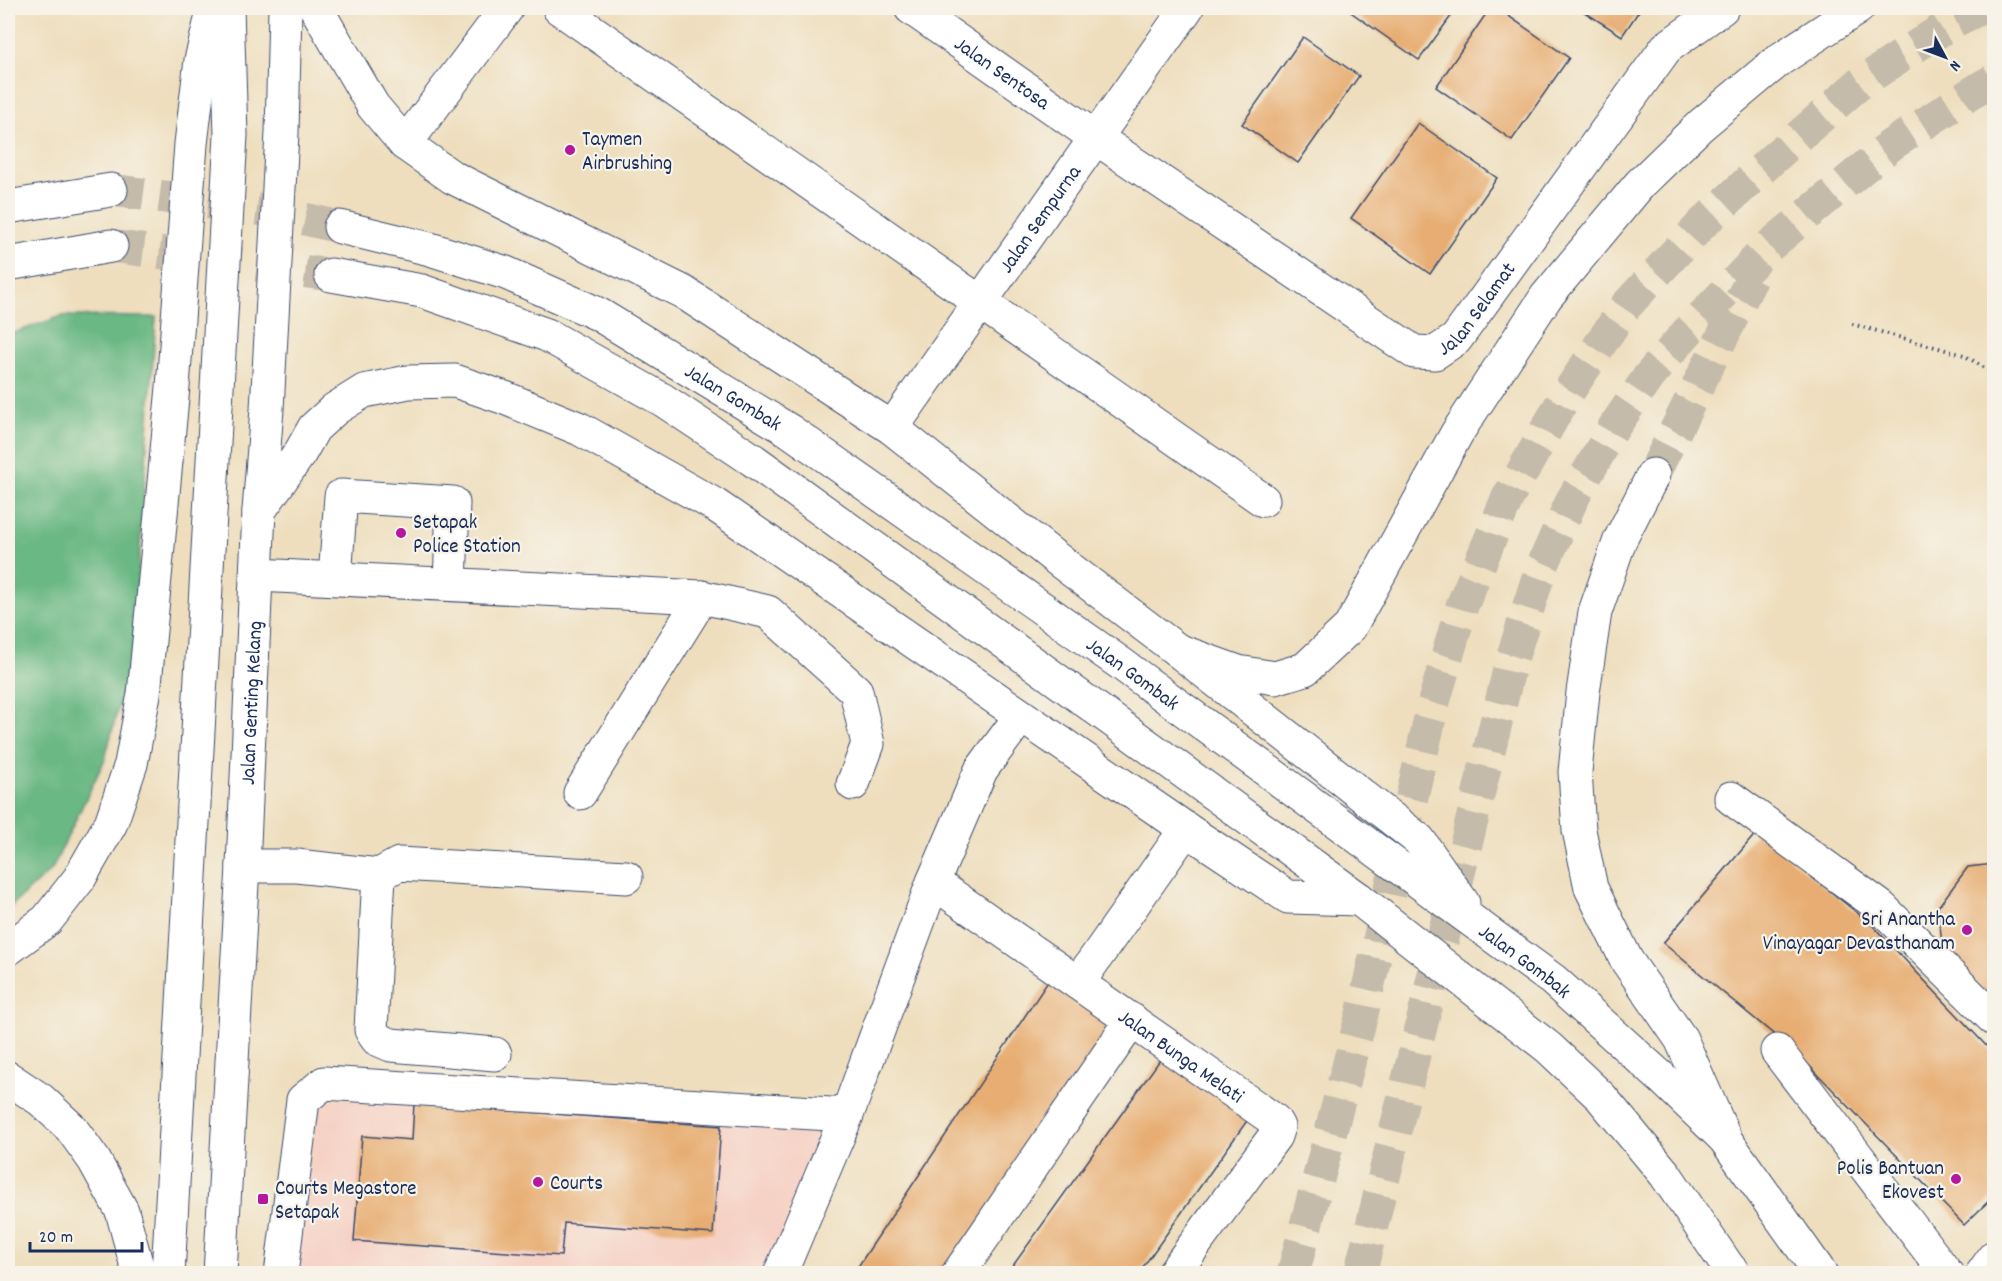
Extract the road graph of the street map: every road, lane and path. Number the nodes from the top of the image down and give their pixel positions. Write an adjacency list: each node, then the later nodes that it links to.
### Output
1 (214, 8): 42 (main road)
2 (227, 8): 54 (main road)
3 (285, 8): 25 (main road, Jalan Genting Kelang)
4 (316, 8): 12 (main road)
5 (507, 8): 12 (main road)
6 (559, 8): 19 (main road)
7 (911, 8): 11 (main road, Jalan Sentosa)
8 (1187, 8): 11 (main road, Jalan Sempurna)
9 (1722, 8): 11 (main road, Jalan Selamat)
10 (1858, 8): 30 (main road)
11 (1096, 138): 19 (main road, Jalan Sempurna)
12 (405, 144): 22 (main road)
13 (111, 190): 14 (main road)
14 (8, 207)
15 (340, 227): 41 (main road, Jalan Gombak)
16 (111, 246): 17 (main road)
17 (8, 264)
18 (331, 275): 40 (main road, Jalan Gombak)
19 (981, 302): 22 (main road, Jalan Sempurna); 24 (main road)
20 (1852, 324): 21 (path)
21 (1995, 374)
22 (892, 428): 30 (main road)
23 (1653, 475): 50 (main road)
24 (1263, 500)
25 (259, 511): 26 (main road, Jalan Genting Kelang); 31 (main road)
26 (257, 575): 27 (main road); 36 (main road, Jalan Genting Kelang)
27 (335, 578): 28 (main road); 28 (main road)
28 (450, 584): 29 (main road)
29 (702, 597): 32 (main road); 33 (main road)
30 (1177, 650): 41 (main road)
31 (1021, 716): 35 (main road); 39 (main road)
32 (853, 784)
33 (580, 793)
34 (1731, 798): 44 (main road)
35 (1186, 829): 40 (main road); 43 (main road)
36 (243, 866): 37 (main road); 55 (main road, Jalan Genting Kelang)
37 (379, 875): 38 (main road); 47 (main road)
38 (626, 877)
39 (933, 882): 43 (main road, Jalan Bunga Melati); 49 (main road)
40 (1359, 899): 52 (main road, Jalan Gombak)
41 (1479, 926): 50 (main road, Jalan Gombak)
42 (8, 949)
43 (1078, 983): 45 (main road, Jalan Bunga Melati)
44 (1995, 1019)
45 (1132, 1020): 58 (main road); 59 (main road, Jalan Bunga Melati)
46 (1776, 1051): 61 (main road)
47 (495, 1054)
48 (8, 1078): 53 (main road)
49 (847, 1115): 56 (main road); 57 (main road)
50 (1725, 1139): 60 (main road, Jalan Gombak)
51 (1995, 1257): 62 (main road)
52 (1732, 1273)
53 (139, 1274)
54 (168, 1274)
55 (220, 1274)
56 (281, 1274)
57 (780, 1274)
58 (958, 1274)
59 (1173, 1274)
60 (1821, 1274)
61 (1947, 1274)
62 (1983, 1274)

